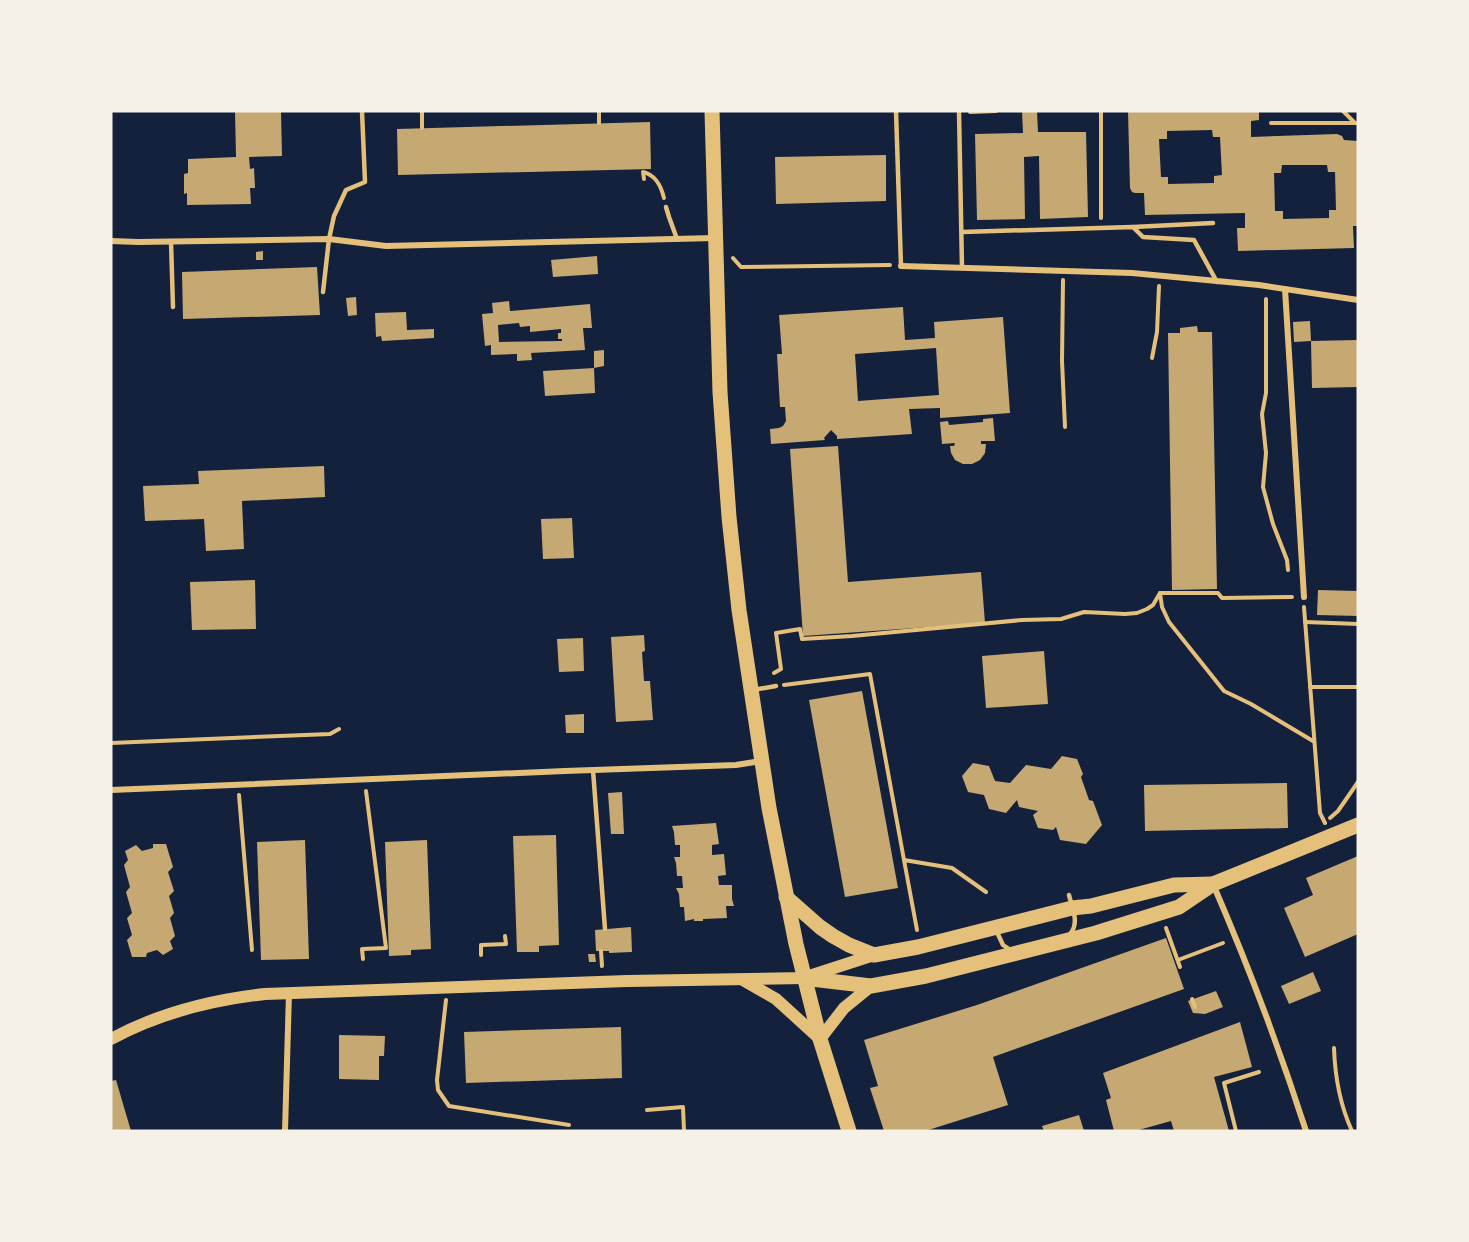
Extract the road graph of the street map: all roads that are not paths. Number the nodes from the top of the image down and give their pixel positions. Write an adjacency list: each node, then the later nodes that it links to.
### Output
1 (362, 111): 9 (lane)
2 (712, 111): 10 (main road)
3 (896, 111): 14 (lane)
4 (959, 112): 8 (lane)
5 (666, 207): 11 (lane)
6 (1213, 223): 7 (lane)
7 (1133, 227): 8 (lane); 16 (lane)
8 (962, 232): 15 (lane)
9 (329, 238): 11 (street); 13 (street); 18 (lane)
10 (715, 238): 11 (street); 23 (main road)
11 (677, 239)
12 (111, 241): 13 (street)
13 (171, 242): 20 (lane)
14 (901, 266): 15 (street)
15 (962, 268): 16 (street)
16 (1217, 282): 17 (street)
17 (1285, 289): 19 (street); 21 (street)
18 (322, 292)
19 (1358, 300)
20 (173, 307)
21 (1304, 597)
22 (776, 686): 23 (lane)
23 (751, 690): 24 (main road)
24 (762, 761): 25 (street); 29 (main road)
25 (593, 770): 26 (street); 32 (lane)
26 (111, 790)
27 (1358, 825): 28 (main road)
28 (1213, 884): 30 (main road); 33 (main road); 44 (street)
29 (786, 897): 35 (main road); 36 (main road)
30 (1070, 902): 31 (main road); 33 (lane)
31 (995, 927): 34 (lane); 35 (main road)
32 (605, 929)
33 (1061, 942): 34 (main road)
34 (1015, 953): 38 (main road)
35 (874, 955): 36 (main road)
36 (803, 978): 37 (main road); 38 (main road); 40 (main road)
37 (742, 979): 39 (main road); 40 (main road)
38 (871, 986): 40 (main road)
39 (289, 992): 41 (main road); 42 (street)
40 (820, 1039): 43 (main road)
41 (111, 1040)
42 (285, 1131)
43 (849, 1131)
44 (1306, 1131)

